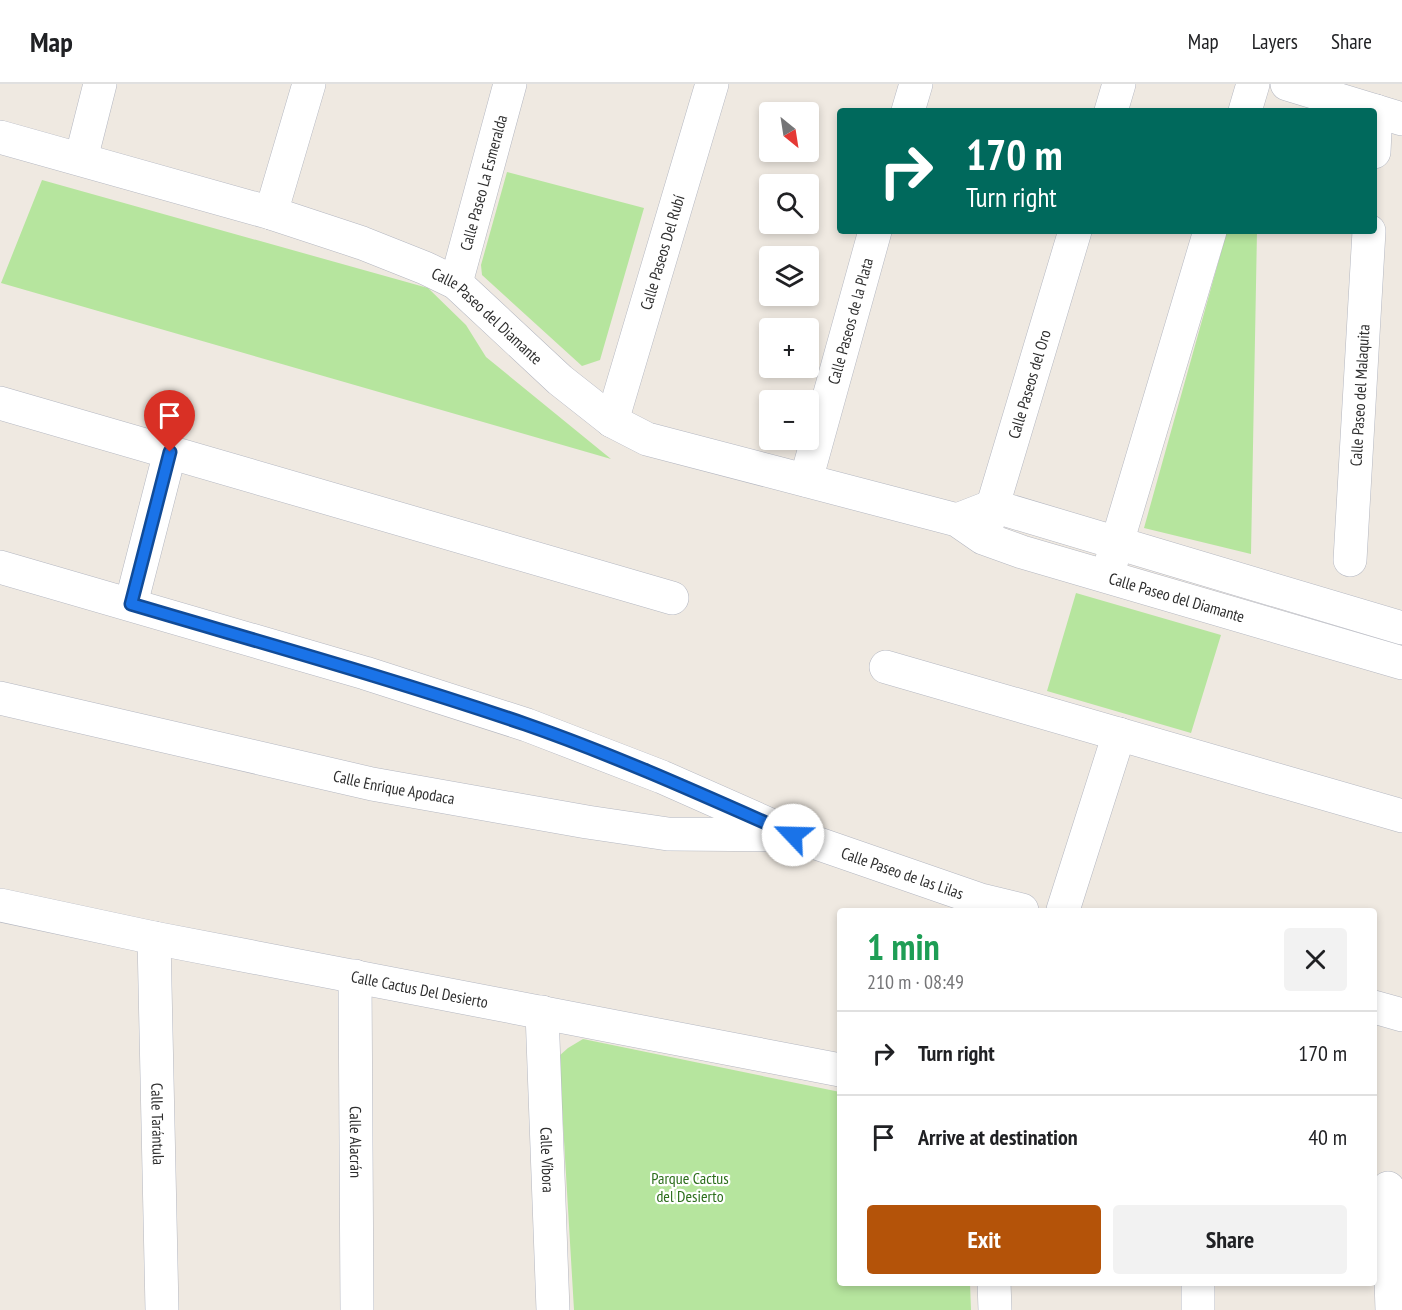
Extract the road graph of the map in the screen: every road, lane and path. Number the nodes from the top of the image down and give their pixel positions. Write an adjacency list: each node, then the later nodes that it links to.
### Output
1 (100, 84): 16 (street)
2 (309, 84): 17 (street)
3 (510, 84): 22 (street, Calle Paseo La Esmeralda)
4 (712, 84): 24 (street, Calle Paseos Del Rubí)
5 (916, 84): 9 (street)
6 (1119, 84): 10 (street)
7 (1253, 84): 11 (street)
8 (1287, 84): 12 (street)
9 (909, 108)
10 (1112, 108)
11 (1246, 108)
12 (1366, 108)
13 (1389, 115): 15 (street)
14 (0, 137): 16 (street, Calle Paseo del Diamante)
15 (1377, 145)
16 (81, 159): 17 (street, Calle Paseo del Diamante)
17 (271, 213): 22 (street, Calle Paseo del Diamante)
18 (874, 234): 26 (street, Calle Paseos de la Plata)
19 (1074, 234): 27 (street, Calle Paseos del Oro)
20 (1208, 234): 29 (street)
21 (1369, 234): 30 (street, Calle Paseo del Malaquita)
22 (456, 283): 24 (street, Calle Paseo del Diamante)
23 (0, 403): 25 (street)
24 (612, 421): 26 (street, Calle Paseo del Diamante)
25 (170, 452): 34 (street); 35 (street)
26 (806, 480): 28 (street, Calle Paseo del Diamante)
27 (993, 506): 28 (street); 29 (street)
28 (970, 529): 32 (street, Calle Paseo del Diamante)
29 (1117, 542): 32 (street); 33 (street)
30 (1350, 560)
31 (0, 567): 35 (street, Calle Paseo de las Lilas)
32 (1108, 577): 36 (street, Calle Paseo del Diamante)
33 (1278, 590): 36 (street); 37 (street)
34 (672, 598)
35 (131, 604): 43 (street, Calle Paseo de las Lilas)
36 (1268, 624): 38 (street, Calle Paseo del Diamante)
37 (1402, 628)
38 (1402, 663)
39 (886, 667): 41 (street)
40 (0, 698): 43 (street, Calle Enrique Apodaca)
41 (1119, 734): 42 (street); 47 (street)
42 (1402, 816)
43 (793, 835): 45 (street, Calle Paseo de las Lilas)
44 (0, 904): 48 (street, Calle Cactus Del Desierto)
45 (981, 905): 46 (street, Calle Paseo de las Lilas)
46 (1006, 908)
47 (1064, 908)
48 (154, 938): 49 (street, Calle Cactus Del Desierto); 57 (street, Calle Tarántula)
49 (355, 976): 51 (street, Calle Cactus Del Desierto); 58 (street, Calle Alacrán)
50 (1377, 1008): 52 (street)
51 (542, 1012): 53 (street, Calle Cactus Del Desierto); 59 (street, Calle Víbora)
52 (1402, 1015)
53 (837, 1069)
54 (1388, 1188): 62 (street)
55 (994, 1286): 60 (street)
56 (1198, 1286): 61 (street)
57 (162, 1310)
58 (357, 1310)
59 (553, 1310)
60 (995, 1310)
61 (1198, 1310)
62 (1392, 1310)

